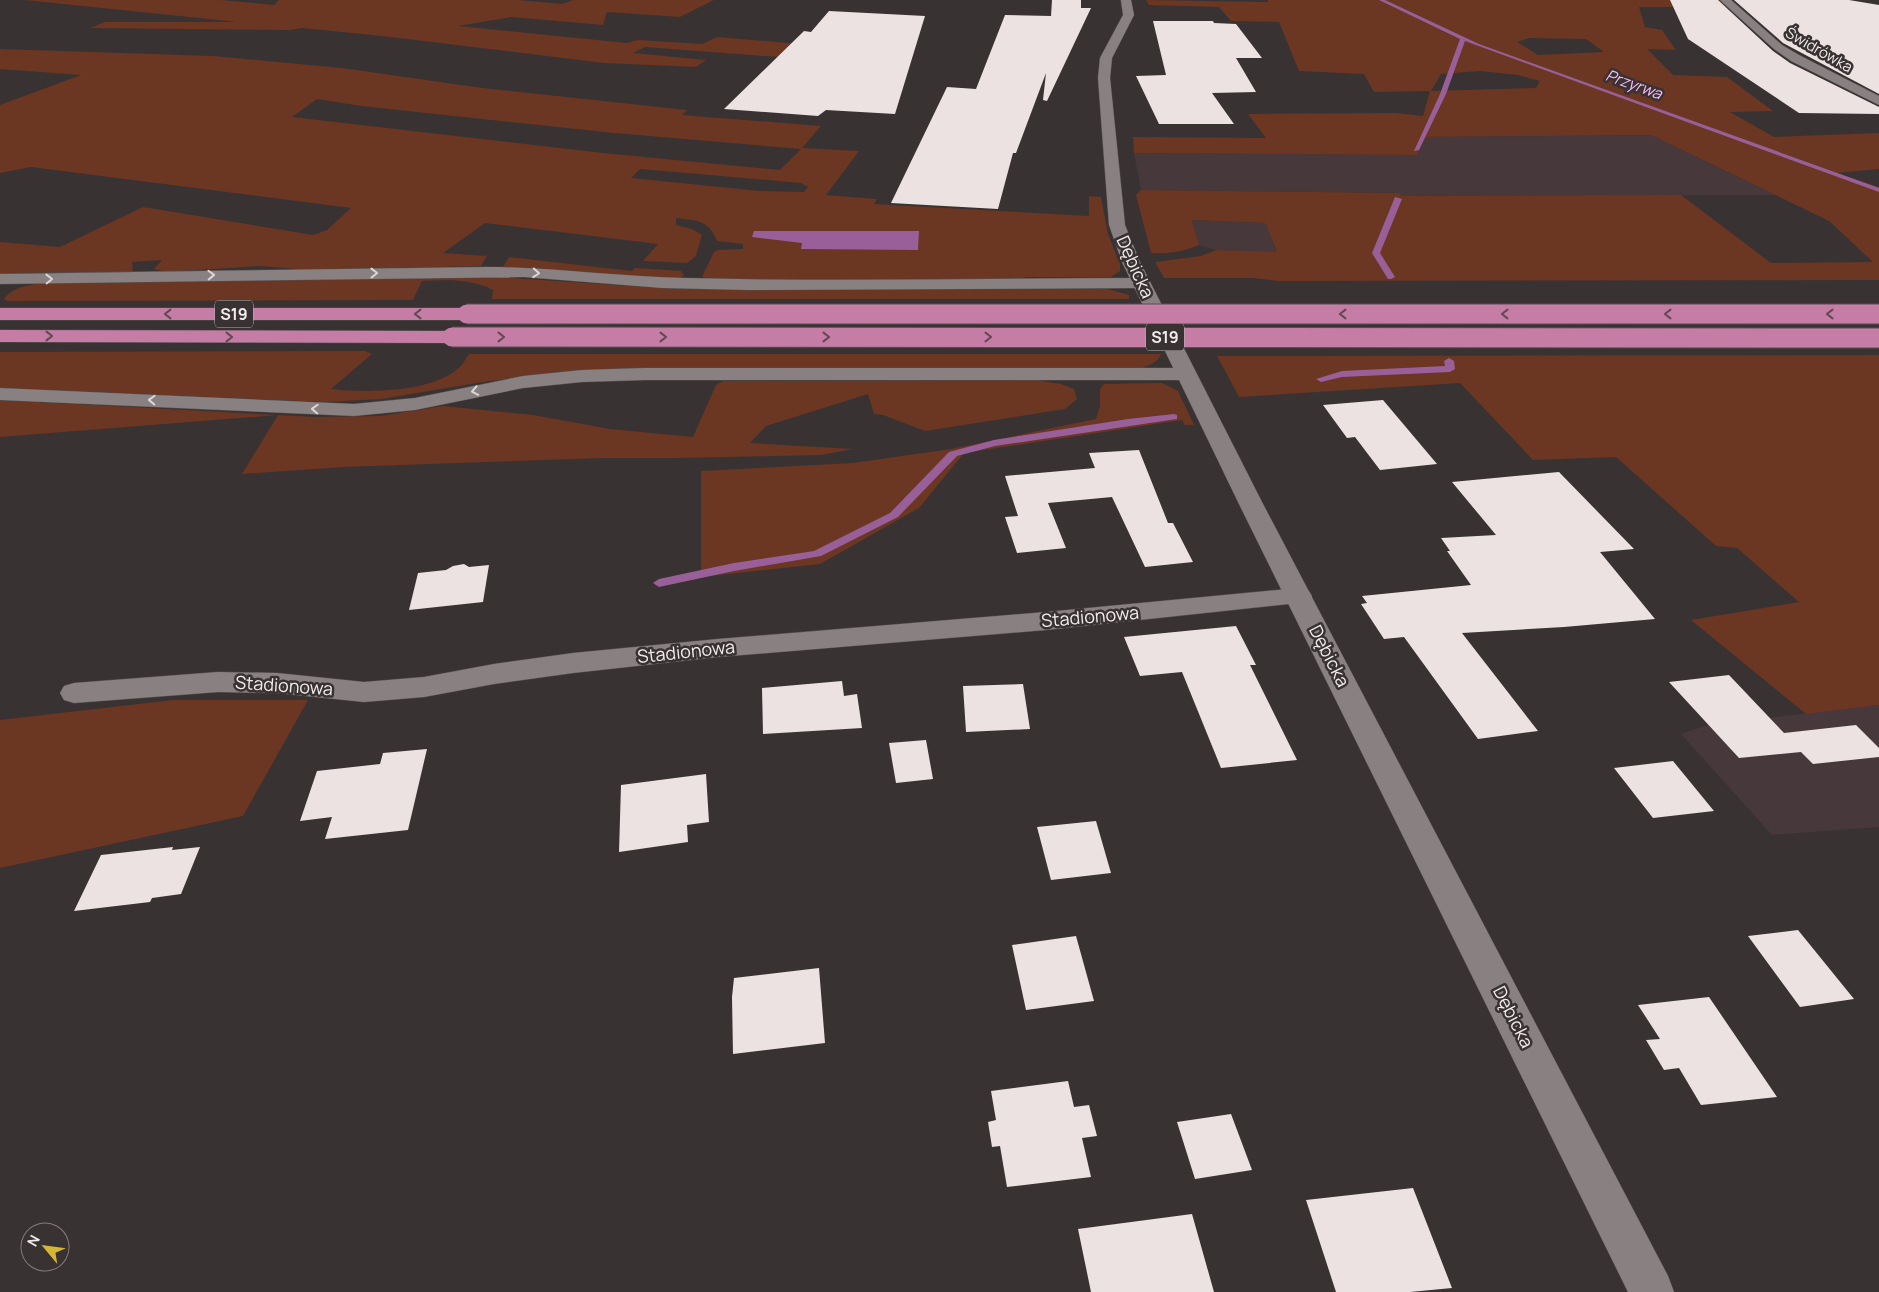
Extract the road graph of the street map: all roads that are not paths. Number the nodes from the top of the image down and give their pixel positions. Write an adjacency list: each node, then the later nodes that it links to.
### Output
1 (1126, 0): 5 (street, Dębicka)
2 (1725, 0): 3 (street, Świdrówka)
3 (1879, 101)
4 (0, 279): 5 (street, one-way to 5)
5 (1141, 283): 10 (street, Dębicka)
6 (0, 314): 7 (highway, S19, one-way to 6, bridge)
7 (1879, 314)
8 (0, 336): 9 (highway, S19, one-way to 9, bridge)
9 (1879, 338)
10 (1186, 374): 11 (street, one-way to 11); 12 (street, Dębicka)
11 (0, 394)
12 (1299, 596): 13 (street, Stadionowa); 14 (street, Dębicka)
13 (74, 693)
14 (1652, 1292)

